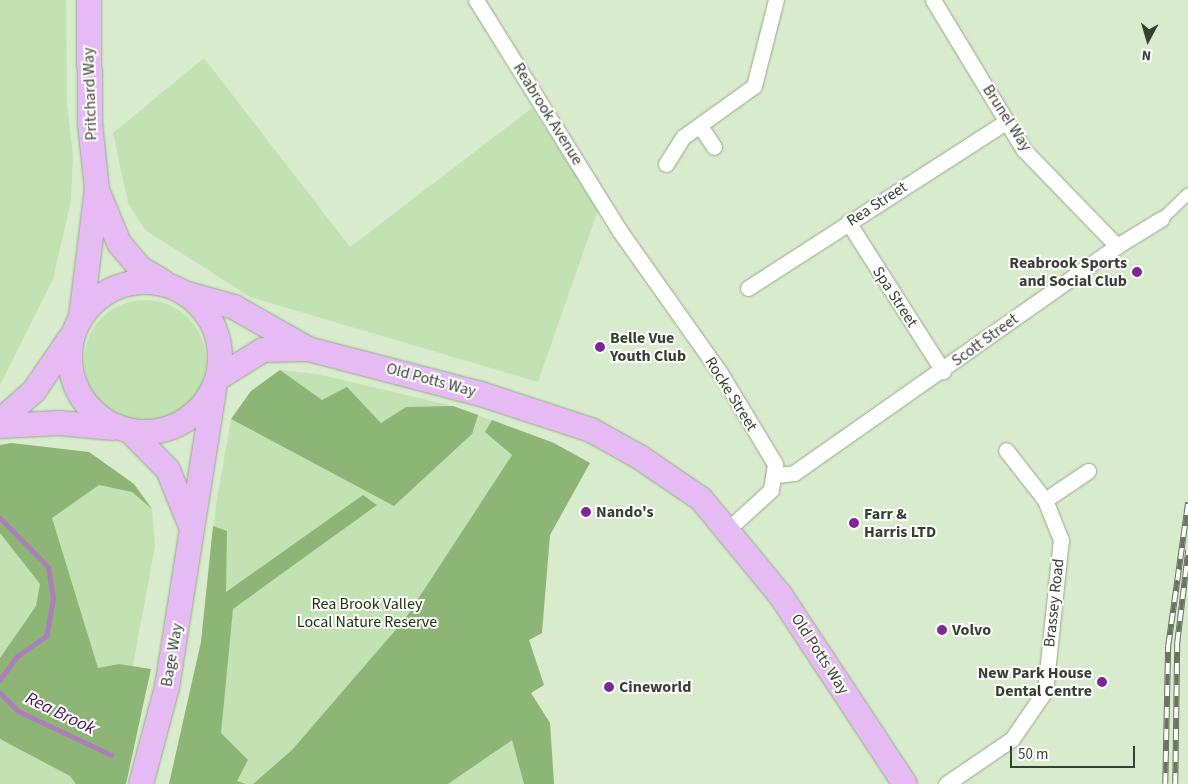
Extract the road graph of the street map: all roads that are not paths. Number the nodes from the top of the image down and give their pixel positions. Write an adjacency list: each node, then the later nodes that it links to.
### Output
1 (89, 0): 9 (main road, Pritchard Way)
2 (476, 0): 13 (street, Reabrook Avenue)
3 (776, 0): 6 (street)
4 (933, 0): 5 (street, Brunel Way)
5 (1007, 121): 12 (street, Rea Street); 14 (street, Brunel Way)
6 (700, 126): 7 (street); 8 (street)
7 (714, 147)
8 (666, 164)
9 (97, 189): 16 (main road, Pritchard Way); 17 (main road, Pritchard Way)
10 (1188, 192): 11 (street, Scott Street)
11 (1161, 219): 14 (street, Scott Street)
12 (848, 222): 15 (street, Rea Street); 19 (street, Spa Street)
13 (619, 230): 26 (street, Rocke Street)
14 (1117, 246): 19 (street, Scott Street)
15 (748, 288)
16 (175, 289): 17 (main road); 18 (main road, Old Potts Way); 20 (main road)
17 (77, 324): 21 (main road); 23 (main road)
18 (308, 349): 20 (main road, Old Potts Way); 29 (main road, Old Potts Way)
19 (943, 371): 26 (street, Scott Street)
20 (216, 383): 23 (main road); 28 (main road, Bage Way)
21 (0, 421)
22 (0, 426): 23 (main road)
23 (126, 430): 28 (main road)
24 (1006, 450): 27 (street, Brassey Road)
25 (1088, 471): 27 (street)
26 (776, 475): 29 (street)
27 (1045, 500): 32 (street, Brassey Road)
28 (190, 524): 30 (main road, Bage Way)
29 (727, 530): 31 (main road, Old Potts Way)
30 (140, 784)
31 (906, 784)
32 (946, 784)

